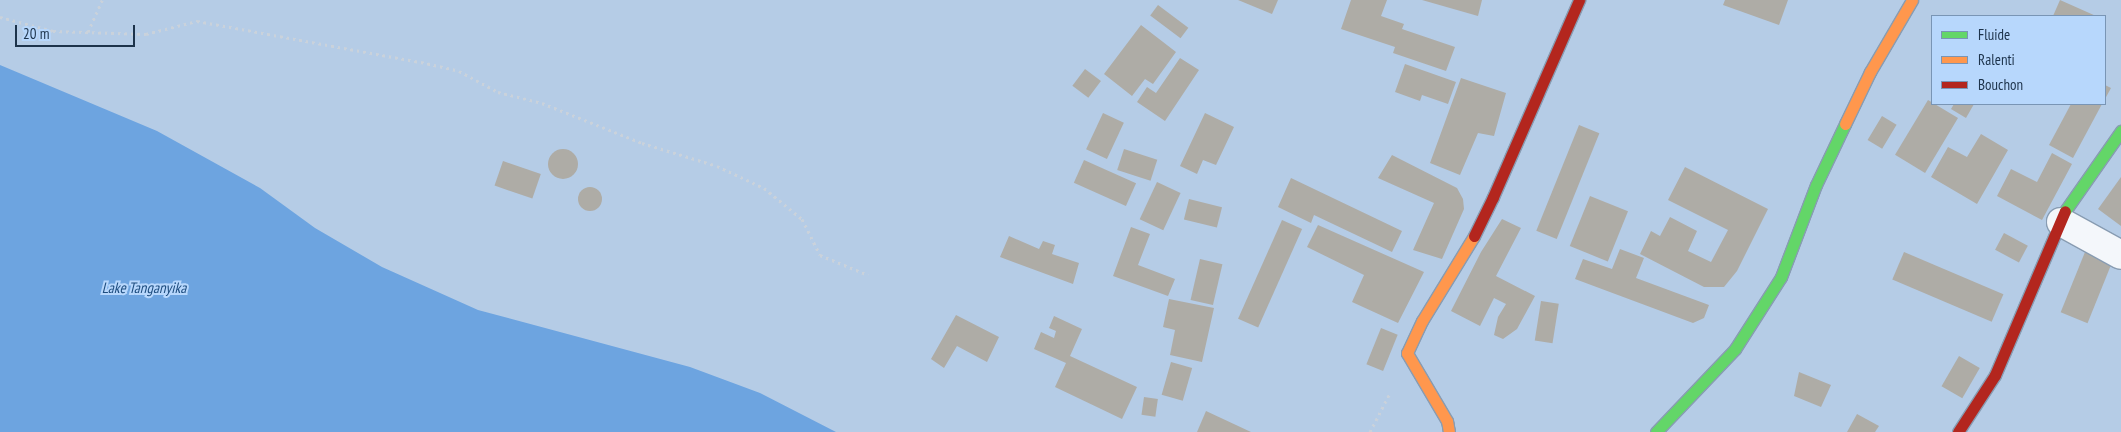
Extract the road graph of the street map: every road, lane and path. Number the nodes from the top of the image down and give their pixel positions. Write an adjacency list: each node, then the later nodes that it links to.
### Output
1 (102, 0): 5 (path)
2 (1579, 0): 10 (street)
3 (1912, 0): 11 (street)
4 (0, 17): 5 (path)
5 (88, 32): 9 (path)
6 (2121, 131): 7 (street)
7 (2061, 222): 8 (street); 12 (street)
8 (2121, 255)
9 (868, 274)
10 (1449, 432)
11 (1656, 432)
12 (1958, 432)

